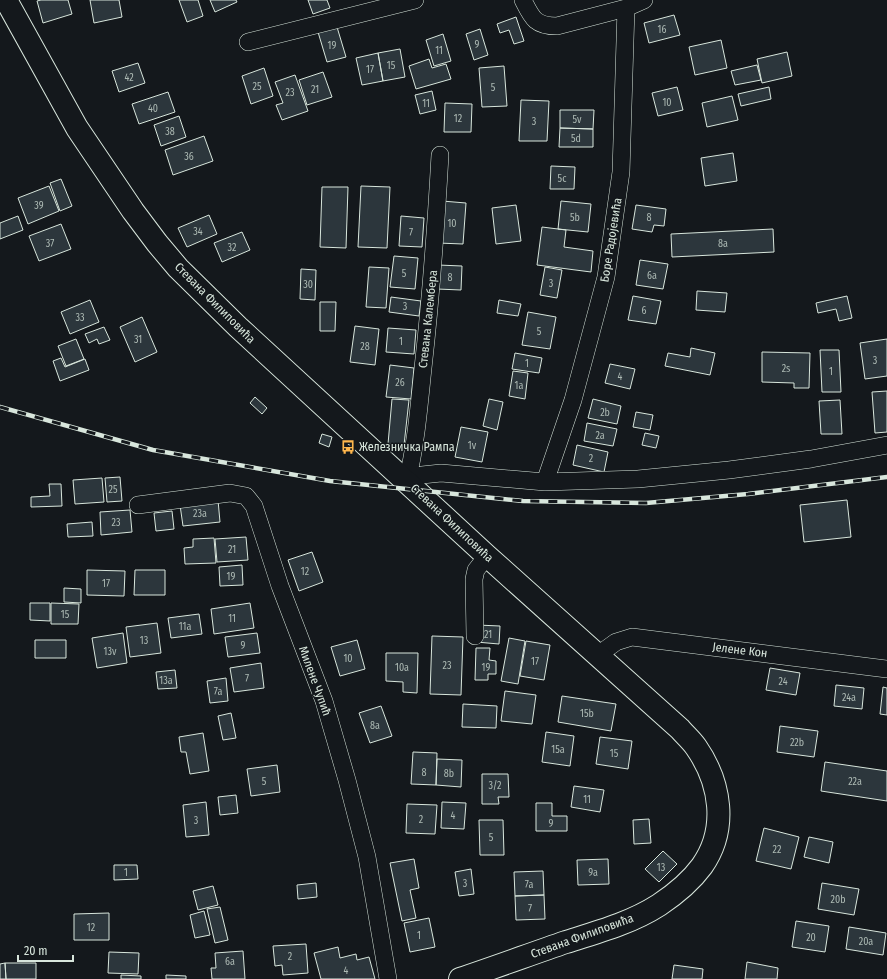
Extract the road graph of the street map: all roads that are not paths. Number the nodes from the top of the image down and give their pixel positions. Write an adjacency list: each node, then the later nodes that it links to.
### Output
1 (6, 0): 9 (main road, Стевана Филиповића)
2 (415, 0): 6 (street)
3 (523, 0): 5 (street)
4 (644, 0): 5 (street)
5 (626, 8): 10 (street, Боре Радојевића)
6 (248, 42)
7 (440, 155): 9 (street, Стевана Калембера)
8 (887, 445): 10 (street)
9 (407, 482): 10 (street); 12 (main road, Стевана Филиповића)
10 (545, 482)
11 (138, 505): 17 (street, Милене Чупић)
12 (487, 556): 13 (street); 14 (main road, Стевана Филиповића)
13 (475, 636)
14 (598, 655): 15 (street, Јелене Кон); 16 (main road, Стевана Филиповића)
15 (887, 669)
16 (497, 973): 18 (main road, Стевана Филиповића)
17 (388, 979)
18 (460, 979)

